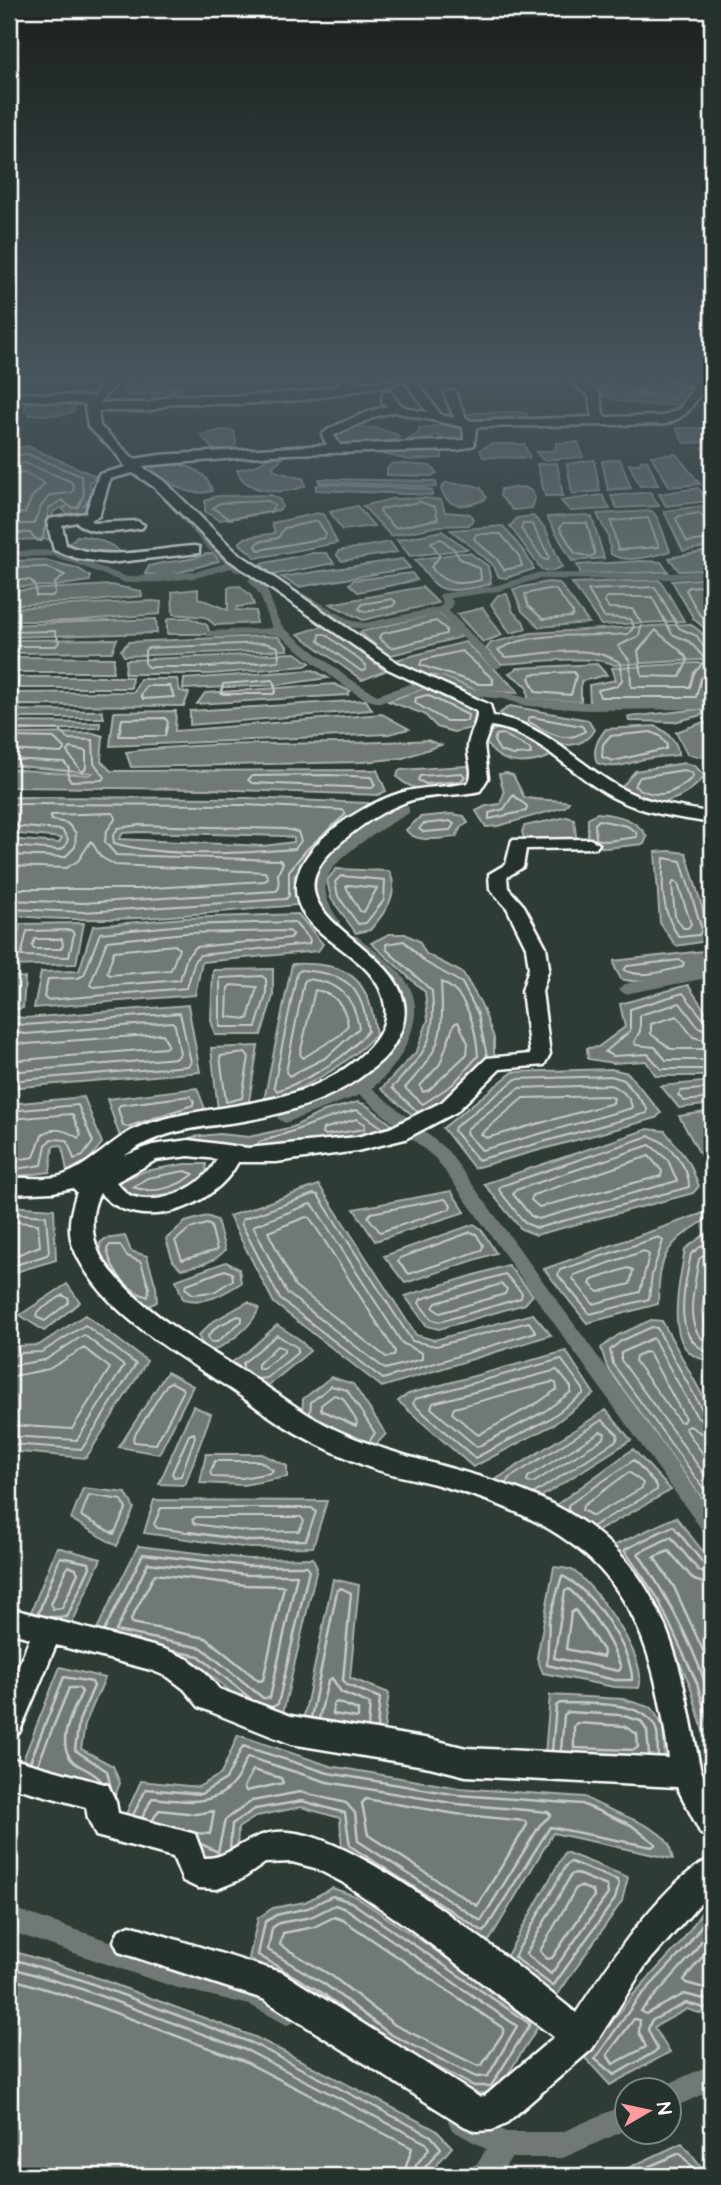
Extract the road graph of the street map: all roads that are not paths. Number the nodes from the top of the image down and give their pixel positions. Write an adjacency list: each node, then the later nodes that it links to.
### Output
1 (103, 482): 3 (street)
2 (156, 482): 6 (street)
3 (81, 518): 4 (street); 5 (street)
4 (137, 525)
5 (194, 550)
6 (485, 720): 7 (street); 10 (street)
7 (712, 818)
8 (590, 844): 9 (street)
9 (231, 1154): 10 (street); 10 (street)
10 (89, 1183): 11 (street); 16 (street)
11 (9, 1186)
12 (9, 1620): 13 (street)
13 (47, 1632): 14 (street); 16 (street)
14 (9, 1723)
15 (9, 1772): 20 (street)
16 (686, 1773): 17 (street)
17 (712, 1823)
18 (712, 1874): 20 (street)
19 (130, 1941): 20 (street)
20 (580, 2037)

